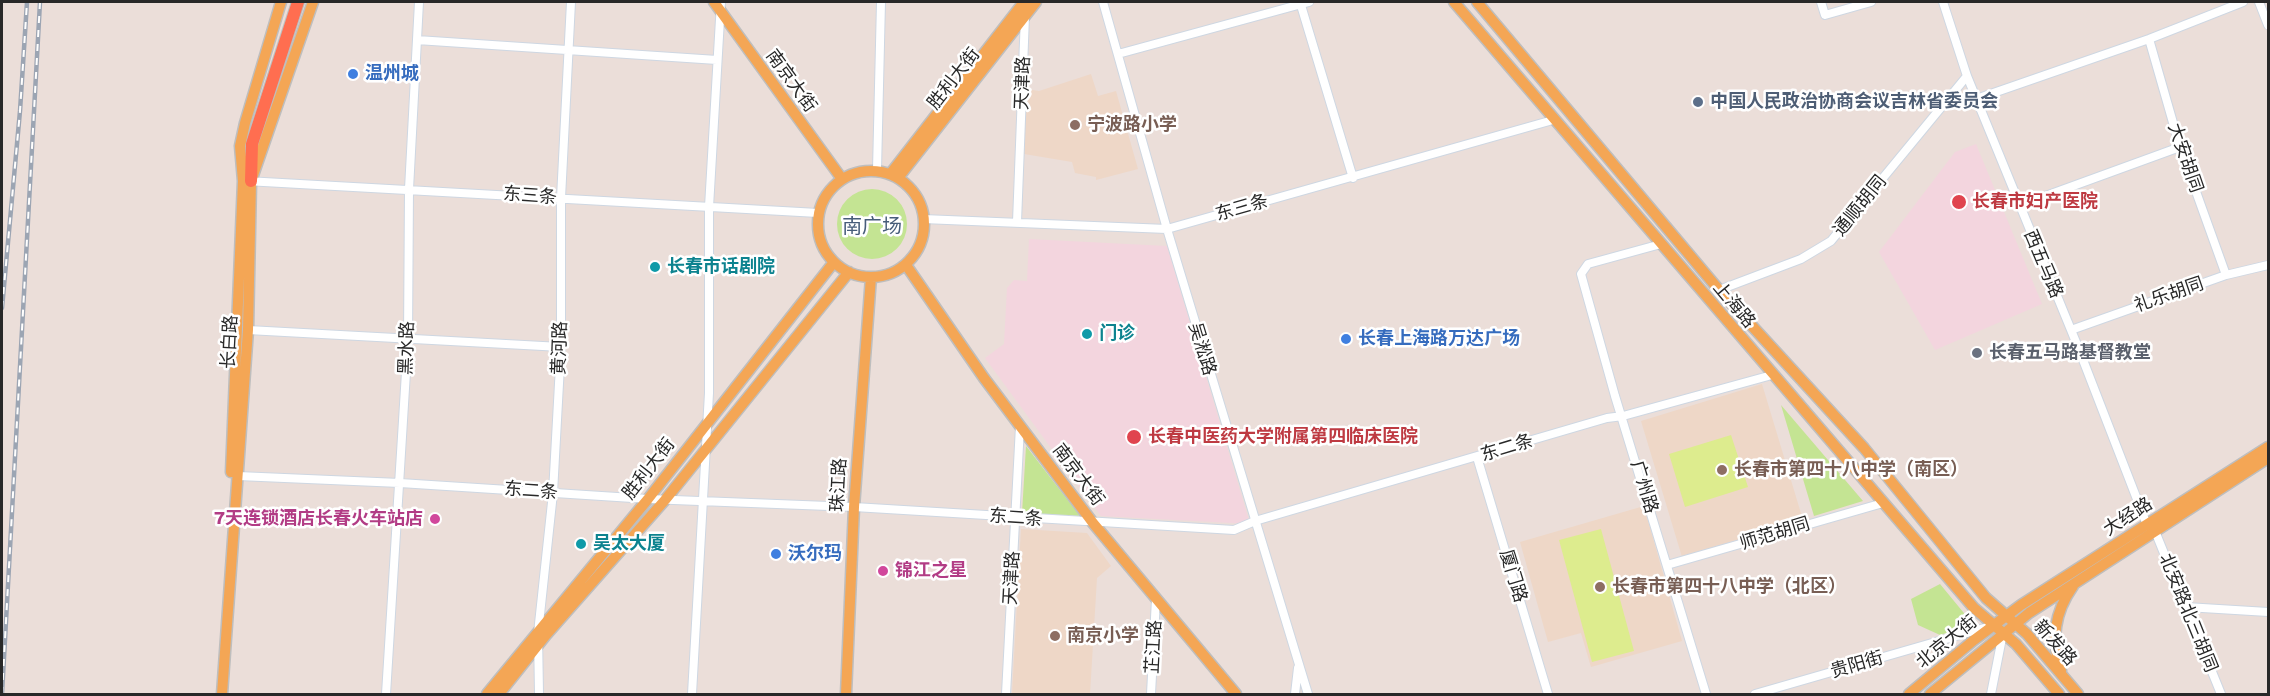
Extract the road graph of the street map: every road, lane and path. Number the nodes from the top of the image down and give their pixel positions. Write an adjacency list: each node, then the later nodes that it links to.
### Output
1 (281, 2): 35 (main road, 长白路)
2 (298, 2): 35 (highway)
3 (314, 2): 35 (main road, 长白路)
4 (419, 2): 23 (street, 黑水路)
5 (571, 2): 24 (street, 黄河路)
6 (714, 2): 19 (main road, 南京大街)
7 (880, 2): 31 (street)
8 (1024, 2): 32 (main road, 胜利大街)
9 (1036, 2): 20 (main road, 胜利大街)
10 (1103, 2): 25 (street, 吴淞路)
11 (1304, 2): 25 (street); 33 (street)
12 (1454, 2): 29 (main road, 上海路)
13 (1477, 2): 51 (main road, 上海路)
14 (1821, 2): 15 (street)
15 (1871, 2)
16 (1943, 2): 27 (street, 西五马路)
17 (2244, 2): 22 (street)
18 (2259, 2): 21 (street)
19 (721, 6): 26 (street); 34 (main road, 南京大街)
20 (1025, 16): 32 (main road, 胜利大街); 42 (street, 天津路)
21 (2268, 25)
22 (2148, 39): 28 (street); 30 (street, 大安胡同)
23 (417, 40): 24 (street); 36 (street, 黑水路)
24 (569, 50): 26 (street); 37 (street, 黄河路)
25 (1118, 54): 43 (street, 吴淞路)
26 (717, 60): 39 (street)
27 (1966, 76): 28 (street, 西五马路); 51 (street, 通顺胡同)
28 (1976, 99): 38 (street, 西五马路)
29 (1553, 120): 33 (street, 东三条); 44 (main road, 上海路)
30 (2180, 147): 38 (street); 49 (street, 大安胡同)
31 (877, 170): 32 (main road); 34 (main road)
32 (894, 175): 41 (main road)
33 (1353, 177): 43 (street, 东三条)
34 (842, 179): 40 (main road)
35 (247, 181): 36 (street, 东三条); 52 (main road, 长白路); 88 (main road, 长白路)
36 (409, 189): 37 (street, 东三条); 54 (street, 黑水路)
37 (561, 198): 39 (street, 东三条); 55 (street, 黄河路)
38 (2018, 206): 53 (street, 西五马路)
39 (709, 207): 40 (street, 东三条); 58 (street)
40 (818, 213): 45 (main road)
41 (923, 219): 42 (street, 东三条); 46 (main road)
42 (1017, 222): 43 (street, 东三条)
43 (1167, 230): 73 (street, 吴淞路)
44 (1661, 244): 56 (main road, 上海路); 57 (street, 广州路)
45 (834, 262): 48 (main road); 58 (main road, 胜利大街)
46 (906, 265): 50 (main road); 59 (main road, 南京大街)
47 (2268, 265): 49 (street, 礼乐胡同)
48 (849, 272): 50 (main road); 61 (main road, 胜利大街)
49 (2226, 275): 53 (street, 礼乐胡同)
50 (871, 278): 71 (main road, 珠江路)
51 (1719, 290): 81 (main road, 上海路)
52 (248, 330): 54 (street); 64 (main road, 长白路)
53 (2071, 330): 75 (street, 西五马路)
54 (408, 340): 55 (street); 65 (street, 黑水路)
55 (561, 347): 66 (street, 黄河路)
56 (1772, 375): 57 (street, 东二条); 70 (main road, 上海路)
57 (1623, 417): 62 (street, 东二条); 76 (street, 广州路)
58 (708, 422): 61 (street); 67 (main road, 胜利大街)
59 (1020, 426): 72 (street, 天津路); 74 (main road, 南京大街)
60 (2268, 447): 75 (main road, 大经路)
61 (706, 448): 68 (main road, 胜利大街); 69 (street)
62 (1478, 457): 73 (street, 东二条); 101 (street, 厦门路)
63 (2268, 458): 75 (main road, 大经路)
64 (238, 476): 65 (street, 东二条); 89 (main road, 长白路)
65 (400, 483): 66 (street, 东二条); 90 (street, 黑水路)
66 (553, 493): 67 (street, 东二条); 85 (street, 黄河路)
67 (648, 499): 68 (street, 东二条); 85 (main road, 胜利大街)
68 (665, 500): 69 (street, 东二条); 85 (main road, 胜利大街)
69 (703, 501): 71 (street, 东二条); 94 (street)
70 (1883, 502): 76 (street, 师范胡同); 83 (main road, 上海路)
71 (854, 507): 72 (street, 东二条); 95 (main road, 珠江路)
72 (1015, 519): 74 (street, 东二条); 96 (street, 天津路)
73 (1255, 521): 74 (street, 东二条); 86 (street, 吴淞路)
74 (1093, 523): 78 (main road, 南京大街)
75 (2151, 528): 77 (main road, 大经路); 79 (street, 北安路北三胡同); 81 (main road, 大经路)
76 (1667, 565): 102 (street, 广州路)
77 (2074, 584): 82 (main road, 大经路); 87 (main road)
78 (1156, 599): 97 (street, 芷江路); 98 (main road, 南京大街)
79 (2186, 607): 80 (street); 109 (street, 北安路北三胡同)
80 (2268, 612)
81 (2006, 616): 82 (main road, 新发路); 83 (main road, 北京大街)
82 (2015, 624): 84 (main road, 北京大街); 87 (main road, 新发路)
83 (1994, 625): 84 (main road, 新发路); 103 (street, 贵阳街); 104 (main road, 北京大街)
84 (2003, 633): 105 (main road, 北京大街); 106 (street); 107 (main road, 新发路)
85 (539, 638): 91 (main road, 胜利大街); 92 (main road, 胜利大街); 93 (street, 黄河路)
86 (1299, 664): 99 (street); 100 (street, 吴淞路)
87 (2063, 677): 108 (main road, 新发路)
88 (217, 694)
89 (222, 694)
90 (386, 694)
91 (487, 694)
92 (500, 694)
93 (539, 694)
94 (692, 694)
95 (846, 694)
96 (1006, 694)
97 (1151, 694)
98 (1236, 694)
99 (1295, 694)
100 (1308, 694)
101 (1548, 694)
102 (1706, 694)
103 (1755, 694)
104 (1909, 694)
105 (1930, 694)
106 (1991, 694)
107 (2058, 694)
108 (2078, 694)
109 (2221, 694)

